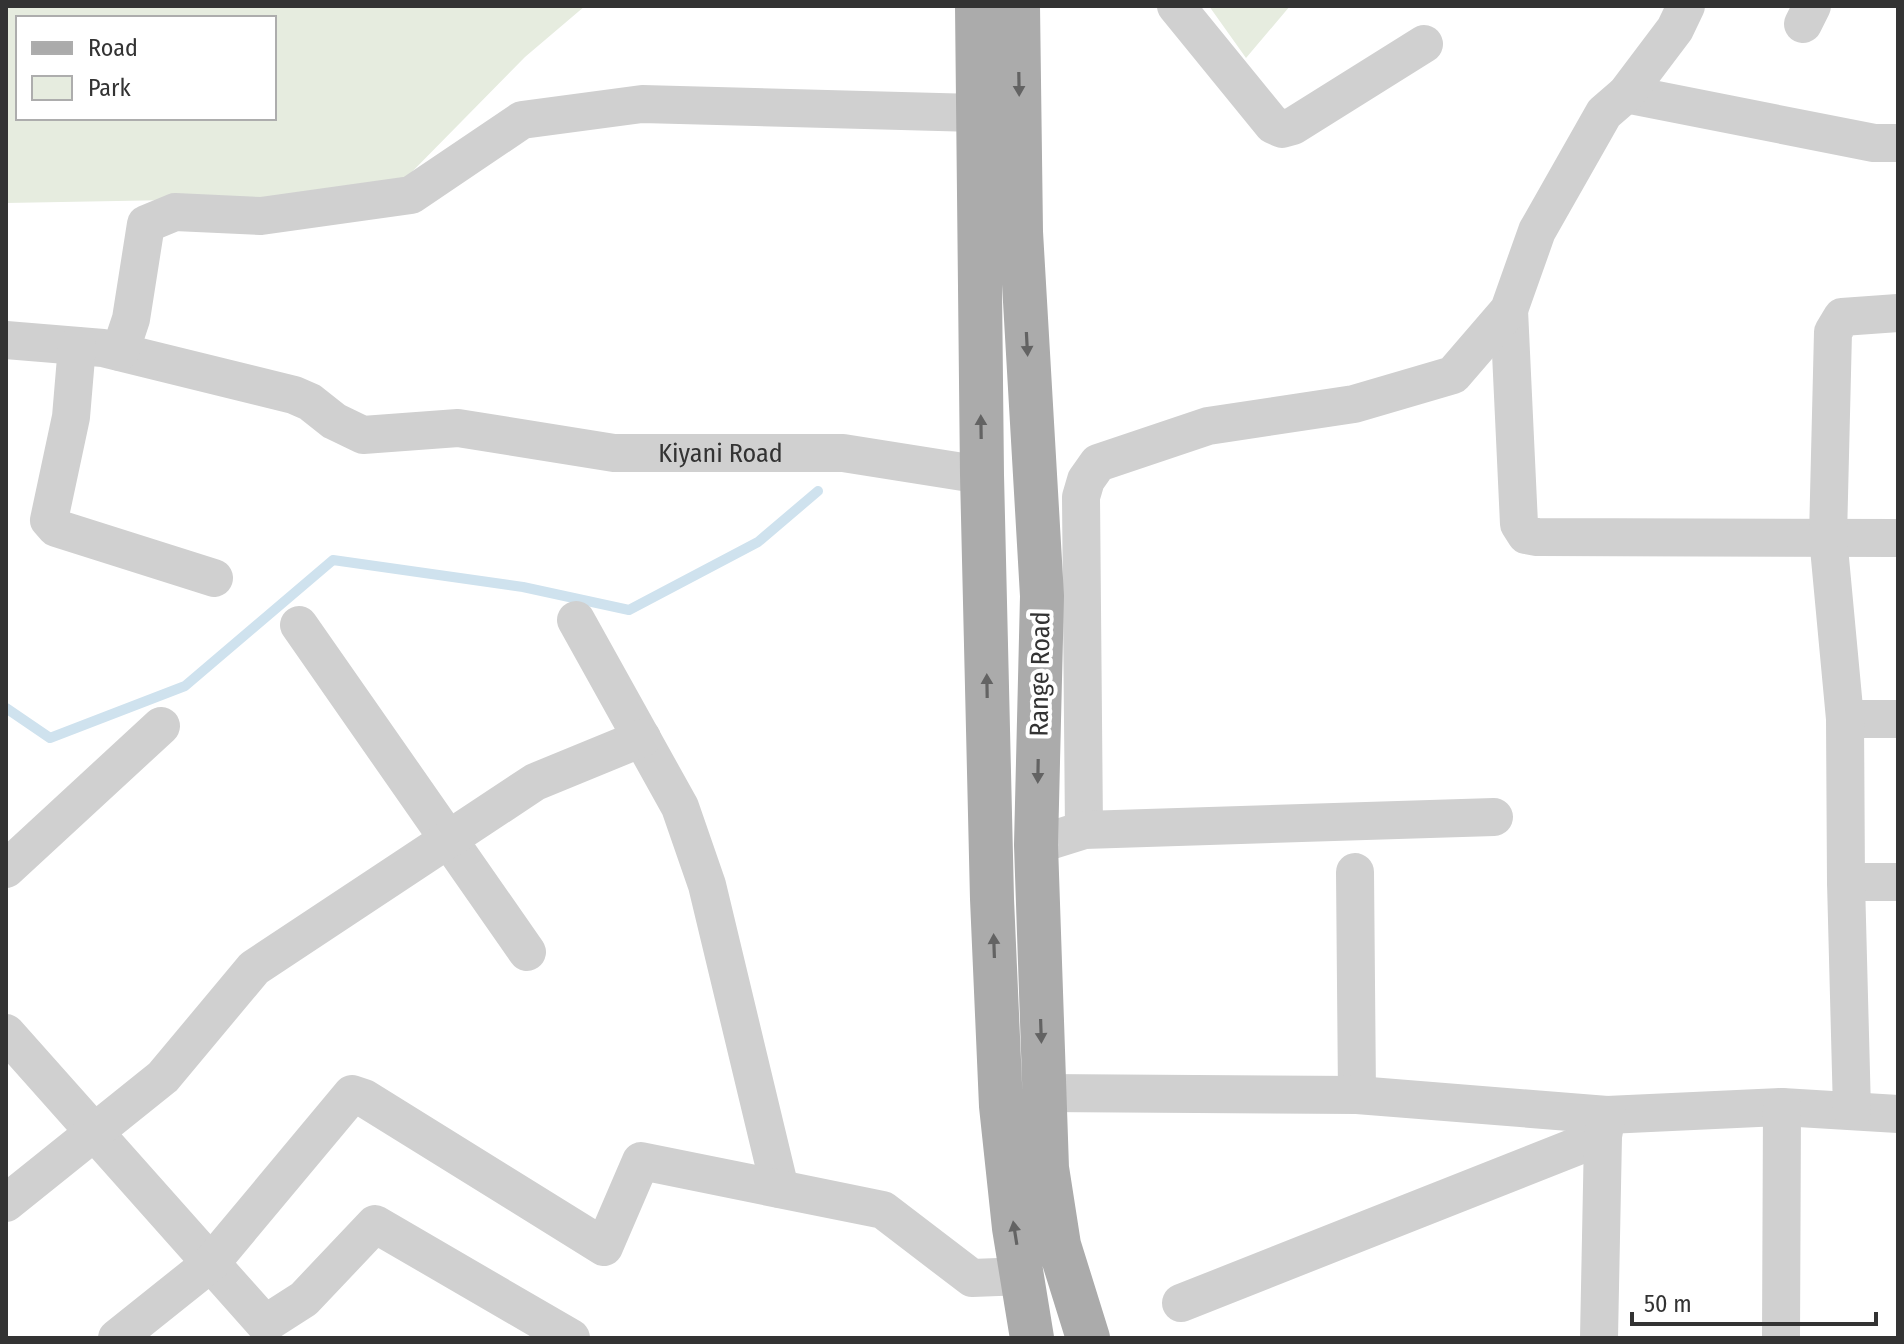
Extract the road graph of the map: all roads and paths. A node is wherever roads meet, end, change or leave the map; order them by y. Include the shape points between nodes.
1 (977, 6) edge
2 (1018, 6) edge
3 (1176, 6) edge
4 (1686, 6) edge
5 (1424, 44) dead end
6 (1626, 94) junction
7 (976, 113) junction
8 (1898, 143) edge
9 (1509, 310) junction
10 (1898, 313) edge
11 (6, 340) edge
12 (77, 346) junction
13 (120, 352) junction
14 (982, 475) junction
15 (1828, 537) junction
16 (1898, 538) edge
17 (214, 578) dead end
18 (576, 620) dead end
19 (299, 625) dead end
20 (1845, 719) junction
21 (1898, 719) edge
22 (161, 726) dead end
23 (642, 738) junction
24 (1494, 817) dead end
25 (1084, 830) junction
26 (447, 840) junction
27 (1036, 845) junction
28 (8, 863) edge
29 (1355, 872) dead end
30 (1846, 882) junction
31 (1898, 882) edge
32 (527, 952) dead end
33 (6, 1033) edge
34 (1043, 1093) junction
35 (1357, 1095) junction
36 (1782, 1107) junction
37 (1852, 1111) junction
38 (1898, 1114) edge
39 (1605, 1125) junction
40 (95, 1132) junction
41 (780, 1189) junction
42 (6, 1203) edge
43 (211, 1263) junction
44 (1022, 1276) junction
45 (1181, 1303) dead end
46 (117, 1338) edge
47 (571, 1338) edge
48 (1032, 1338) edge
49 (1088, 1338) edge
50 (1599, 1338) edge
51 (1781, 1338) edge

1 - 7 main road
2 -> 27 main road, Range Road via 1021,232 1042,596
3 - 5 street via 1273,125 1282,129
4 - 6 street
6 - 8 street via 1874,143
6 - 9 street via 1604,113 1537,231
7 - 13 street via 642,104 522,120 411,195 261,216 175,212 146,224 131,319
14 -> 7 main road
9 - 15 street via 1519,524 1526,535
9 - 25 street via 1453,375 1354,404 1208,426 1098,463 1081,497
10 - 15 street via 1842,317 1833,332
11 - 12 street, Kiyani Road
12 - 13 street, Kiyani Road
12 - 17 street via 71,417 49,520 56,528
13 - 14 street, Kiyani Road via 294,395 363,435 458,428 614,453 843,453
44 -> 14 main road via 1000,1090
15 - 16 street
15 - 20 street
18 - 23 street
19 - 26 street
20 - 21 street
20 - 30 street
22 - 28 street
23 - 26 street via 535,782
23 - 41 street via 680,807 707,885
24 - 25 street
25 - 27 street
26 - 32 street
26 - 40 street via 254,968 163,1077
27 -> 34 main road, Range Road
29 - 35 street
30 - 31 street
30 - 37 street
33 - 40 street
34 - 35 street
34 - 49 main road, Range Road via 1059,1245
35 - 39 street
36 - 37 street
36 - 39 street
36 - 51 street
37 - 38 street
39 - 45 street
39 - 50 street
40 - 42 street
40 - 43 street
41 - 43 street via 641,1161 604,1247 352,1094
41 - 44 street via 883,1210 972,1278
43 - 46 street
43 - 47 street via 265,1324 304,1299 375,1224
44 - 48 main road

